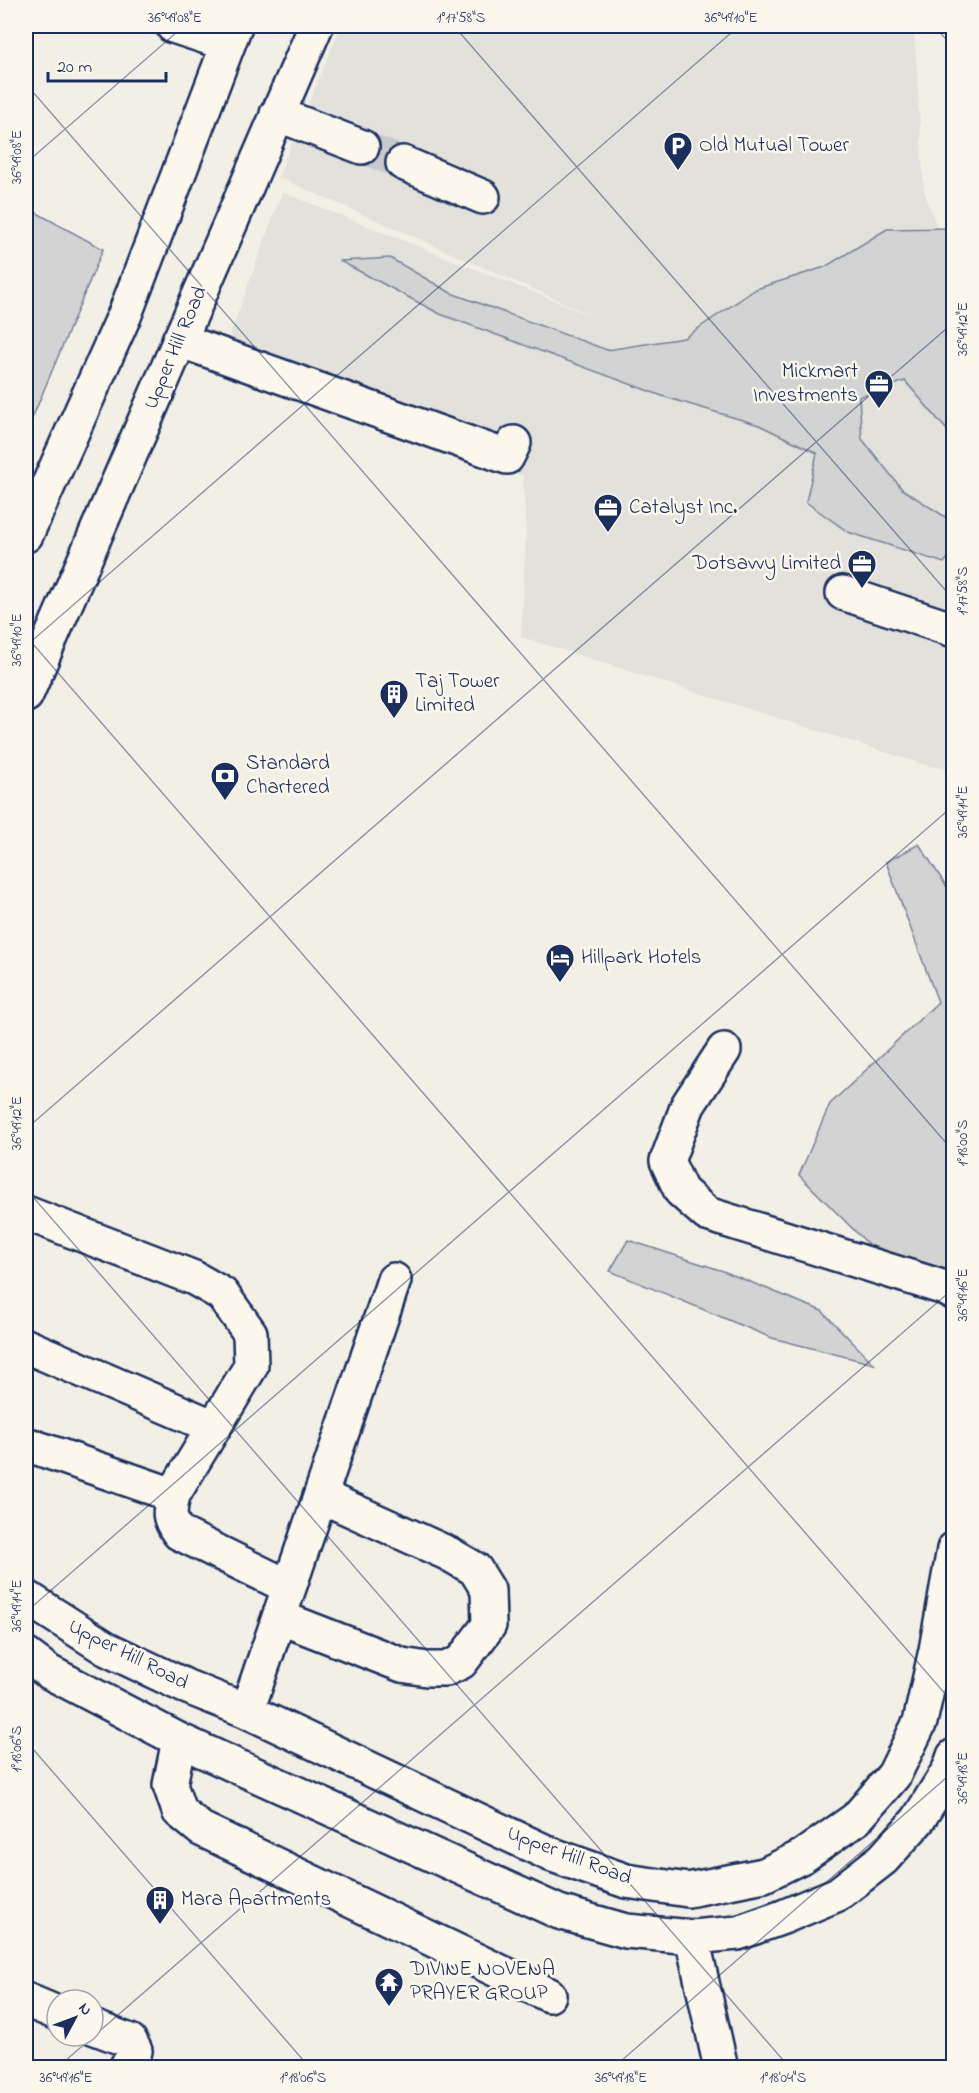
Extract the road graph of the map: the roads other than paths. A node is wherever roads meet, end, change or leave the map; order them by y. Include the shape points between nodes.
1 (173, 26) edge
2 (316, 26) edge
3 (232, 35) edge
4 (277, 114) junction
5 (362, 147) tunnel mouth
6 (403, 163) tunnel mouth
7 (483, 197) dead end
8 (179, 340) junction
9 (514, 443) dead end
10 (26, 535) edge
11 (843, 593) dead end
12 (954, 630) edge
13 (30, 683) edge
14 (724, 1050) dead end
15 (26, 1213) edge
16 (394, 1280) dead end
17 (954, 1293) edge
18 (26, 1346) edge
19 (214, 1427) junction
20 (26, 1444) edge
21 (173, 1495) junction
22 (321, 1496) junction
23 (954, 1549) edge
24 (26, 1597) edge
25 (284, 1602) junction
26 (26, 1655) edge
27 (247, 1711) junction
28 (179, 1740) junction
29 (954, 1756) edge
30 (692, 1937) junction
31 (549, 1995) dead end
32 (26, 2000) edge
33 (45, 2008) edge
34 (105, 2032) edge
35 (126, 2067) edge
36 (721, 2067) edge

1 - 3 street
2 - 4 street, Upper Hill Road
3 - 10 street via 125,314
4 - 5 street
4 - 8 street, Upper Hill Road
6 - 7 street
8 - 9 street via 507,457
8 - 13 street, Upper Hill Road
11 - 12 street
14 - 17 street via 688,1105 667,1161 681,1191 707,1214
15 - 19 street via 194,1278 222,1294 250,1333 251,1366
16 - 22 street
18 - 19 street
19 - 21 street
20 - 21 street
21 - 25 street via 171,1522 179,1533
22 - 25 street
22 - 25 street via 475,1569 488,1590 489,1625 461,1662 446,1669 427,1669 402,1665
23 - 27 street, Upper Hill Road via 921,1722 894,1775 856,1819 803,1856 754,1878 688,1890 626,1881 550,1854
24 - 27 street, Upper Hill Road via 107,1649
25 - 27 street
26 - 28 street via 49,1672
28 - 30 street via 559,1912 626,1930
28 - 31 street via 170,1785 179,1811 201,1828
29 - 30 street via 918,1820 883,1859 838,1894 738,1933
30 - 36 street
32 - 33 street
34 - 35 street via 134,2045

